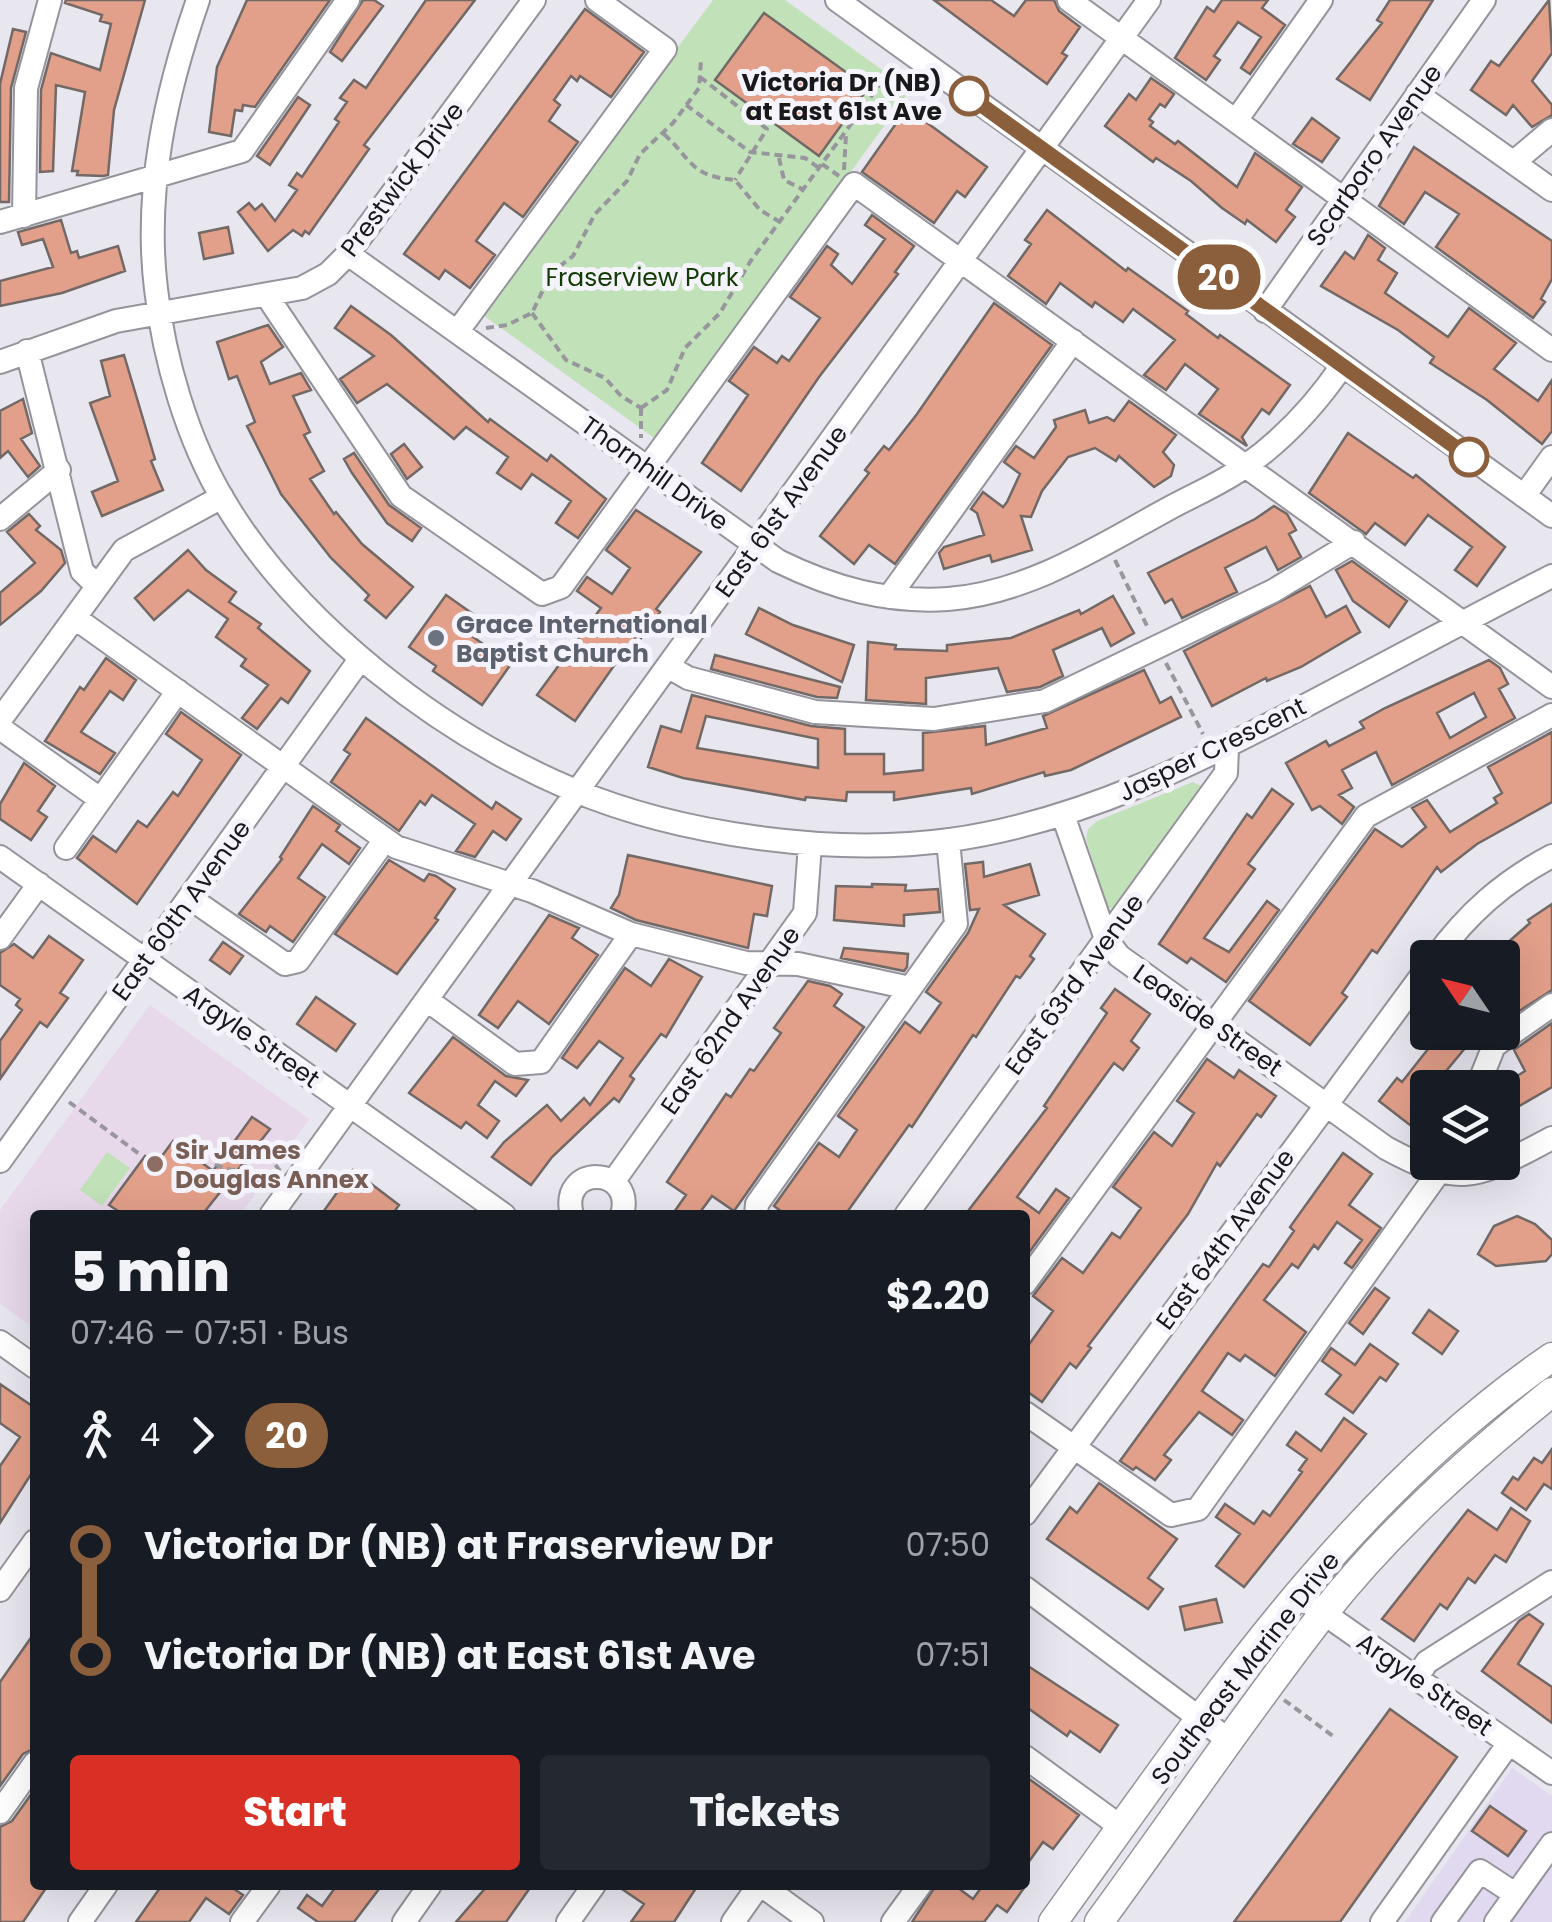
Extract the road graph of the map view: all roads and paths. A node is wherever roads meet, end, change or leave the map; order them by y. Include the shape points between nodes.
1 (50, 0) edge
2 (198, 0) edge
3 (348, 0) edge
4 (534, 0) edge
5 (597, 0) edge
6 (1069, 0) edge
7 (1149, 0) edge
8 (1320, 0) edge
9 (1484, 0) edge
10 (848, 3) edge
11 (1123, 37) junction
12 (700, 60) dead end
13 (889, 72) dead end
14 (700, 76) junction
15 (1417, 94) junction
16 (686, 106) junction
17 (1237, 119) junction
18 (846, 130) junction
19 (1552, 130) edge
20 (664, 134) junction
21 (1042, 150) junction
22 (750, 152) junction
23 (779, 157) junction
24 (1514, 162) junction
25 (821, 166) junction
26 (154, 178) junction
27 (735, 180) junction
28 (804, 190) junction
29 (1552, 190) edge
30 (1344, 198) junction
31 (24, 216) junction
32 (0, 222) edge
33 (780, 222) junction
34 (348, 254) junction
35 (963, 260) junction
36 (267, 296) junction
37 (1265, 310) junction
38 (160, 313) junction
39 (532, 313) junction
40 (486, 328) dead end
41 (457, 332) junction
42 (1073, 341) junction
43 (1552, 350) edge
44 (27, 351) junction
45 (0, 362) edge
46 (1342, 366) junction
47 (640, 408) junction
48 (641, 440) dead end
49 (1552, 457) edge
50 (1245, 467) junction
51 (648, 468) junction
52 (59, 470) junction
53 (1524, 496) junction
54 (222, 497) junction
55 (1552, 516) edge
56 (0, 519) edge
57 (1354, 542) junction
58 (756, 545) junction
59 (1552, 576) edge
60 (97, 586) junction
61 (889, 597) junction
62 (75, 618) junction
63 (1464, 622) junction
64 (361, 658) junction
65 (668, 667) junction
66 (1552, 686) edge
67 (178, 690) junction
68 (1552, 715) edge
69 (0, 720) edge
70 (0, 728) edge
71 (1227, 747) junction
72 (284, 768) junction
73 (577, 792) junction
74 (100, 799) junction
75 (1063, 815) junction
76 (948, 840) junction
77 (384, 841) junction
78 (810, 844) junction
79 (66, 848) dead end
80 (1552, 856) edge
81 (0, 857) edge
82 (39, 884) junction
83 (509, 886) junction
84 (190, 898) junction
85 (631, 934) junction
86 (0, 938) edge
87 (1106, 940) junction
88 (1448, 940) edge
89 (146, 960) junction
90 (771, 963) junction
91 (910, 988) junction
92 (1410, 991) edge
93 (427, 1000) junction
94 (1552, 1005) edge
95 (1212, 1023) junction
96 (1484, 1070) edge
97 (69, 1102) dead end
98 (1325, 1103) junction
99 (350, 1106) junction
100 (1552, 1138) edge
101 (260, 1144) dead end
102 (265, 1150) junction
103 (1520, 1154) edge
104 (142, 1156) dead end
105 (0, 1161) edge
106 (1410, 1161) edge
107 (215, 1164) dead end
108 (280, 1170) dead end
109 (1435, 1180) edge
110 (614, 1182) junction
111 (275, 1210) edge
112 (497, 1210) edge
113 (571, 1210) edge
114 (623, 1210) edge
115 (756, 1210) edge
116 (910, 1210) edge
117 (1030, 1276) edge
118 (4, 1355) edge
119 (1552, 1357) edge
120 (30, 1365) edge
121 (1552, 1392) edge
122 (1030, 1417) edge
123 (1073, 1447) junction
124 (1030, 1507) edge
125 (30, 1548) edge
126 (1552, 1582) edge
127 (0, 1590) edge
128 (1030, 1592) edge
129 (1298, 1594) junction
130 (1324, 1613) junction
131 (1416, 1678) junction
132 (1284, 1700) dead end
133 (1200, 1718) junction
134 (1333, 1736) dead end
135 (1230, 1741) junction
136 (1509, 1743) junction
137 (1030, 1761) edge
138 (30, 1770) edge
139 (1552, 1773) edge
140 (0, 1812) edge
141 (1121, 1827) junction
142 (1552, 1844) edge
143 (102, 1890) edge
144 (265, 1890) edge
145 (426, 1890) edge
146 (590, 1890) edge
147 (756, 1890) edge
148 (767, 1890) edge
149 (916, 1890) edge
150 (1516, 1894) junction
151 (80, 1922) edge
152 (242, 1922) edge
153 (404, 1922) edge
154 (568, 1922) edge
155 (732, 1922) edge
156 (812, 1922) edge
157 (893, 1922) edge
158 (1053, 1922) edge
159 (1099, 1922) edge
160 (1382, 1922) edge
161 (1444, 1922) edge
162 (1496, 1922) edge

1 - 31 street via 26,88
2 - 26 street, Jasper Crescent via 174,70
3 - 26 street via 242,151
4 - 34 street, Prestwick Drive
5 - 41 street via 665,49
6 - 11 street
7 - 11 street, East 61st Avenue
8 - 17 street
9 - 15 street, Scarboro Avenue
10 - 21 street
11 - 17 street
11 - 21 street, East 61st Avenue
12 - 14 path
13 - 18 path
14 - 16 path
14 - 22 path via 767,129
15 - 24 street
15 - 30 street, Scarboro Avenue
16 - 20 path
16 - 22 path
17 - 30 street
18 - 25 path
18 - 25 path via 844,179
19 - 24 street
20 - 27 path via 701,174
20 - 39 path via 640,154 627,181 595,214 573,256 550,273
21 - 35 street, East 61st Avenue
21 - 37 street
22 - 23 path
22 - 27 path
23 - 25 path
23 - 28 path via 784,180
24 - 29 street
25 - 28 path
26 - 31 street
26 - 38 street, Jasper Crescent
27 - 33 path
28 - 33 path
30 - 37 street, Scarboro Avenue
30 - 43 street
31 - 32 street
33 - 47 path via 720,313 684,348 666,390
34 - 36 street, Prestwick Drive via 302,288
34 - 41 street, Thornhill Drive
35 - 42 street
35 - 51 street via 854,184
35 - 58 street, East 61st Avenue
36 - 38 street, Prestwick Drive
36 - 51 street via 401,496 542,594 561,587
37 - 46 street
38 - 44 street, Prestwick Drive
38 - 54 street, Jasper Crescent via 192,433
39 - 40 path
39 - 47 path via 566,360 605,378
41 - 51 street, Thornhill Drive
42 - 50 street
42 - 61 street
44 - 45 street, Prestwick Drive
44 - 52 street
46 - 50 street, Thornhill Drive via 1292,428
46 - 53 street
47 - 48 path
49 - 53 street
50 - 57 street
50 - 61 street, Thornhill Drive via 1025,583 950,599
51 - 58 street, Thornhill Drive
52 - 56 street
52 - 60 street via 82,571
53 - 55 street
54 - 60 street via 124,550
54 - 64 street, Jasper Crescent via 282,579
57 - 63 street
57 - 65 street via 1273,591 1045,700 934,719 815,712
58 - 61 street, Thornhill Drive via 818,580
58 - 65 street, East 61st Avenue
59 - 63 street, Jasper Crescent
60 - 62 street
62 - 67 street
62 - 69 street
63 - 66 street
63 - 71 street, Jasper Crescent
64 - 72 street, East 60th Avenue
64 - 73 street, Jasper Crescent via 441,716
65 - 73 street, East 61st Avenue
67 - 72 street
67 - 74 street
68 - 95 street via 1366,816
70 - 74 street
71 - 75 street, Jasper Crescent via 1142,788
71 - 87 street, East 63rd Avenue via 1226,773
72 - 77 street
72 - 84 street, East 60th Avenue
73 - 78 street, Jasper Crescent via 693,826
73 - 83 street, East 61st Avenue
74 - 79 street
75 - 76 street, Jasper Crescent
75 - 87 street, Leaside Street
76 - 78 street, Jasper Crescent
76 - 91 street via 956,924
77 - 83 street
77 - 84 street via 298,961 285,964
78 - 90 street, East 62nd Avenue via 805,913
80 - 88 street via 1495,890
81 - 82 street, Argyle Street
82 - 86 street
82 - 89 street, Argyle Street
83 - 85 street
83 - 93 street, East 61st Avenue
84 - 89 street, East 60th Avenue
85 - 90 street
85 - 93 street via 540,1062 515,1064
87 - 95 street, Leaside Street
87 - 116 street, East 63rd Avenue
89 - 99 street, Argyle Street
89 - 105 street, East 60th Avenue
90 - 91 street
90 - 110 street, East 62nd Avenue
91 - 115 street
92 - 98 street, East 64th Avenue
93 - 99 street, East 61st Avenue
94 - 96 street via 1494,1046
95 - 98 street, Leaside Street
95 - 117 street
97 - 104 path
98 - 106 street, Leaside Street
98 - 123 street, East 64th Avenue
99 - 111 street, East 61st Avenue
99 - 112 street, Argyle Street
100 - 103 street
101 - 102 path
102 - 107 path via 241,1171
102 - 108 path
109 - 123 street via 1198,1509 1171,1515
110 - 113 street via 596,1176 578,1184
110 - 114 street
118 - 120 street
119 - 129 main road, Southeast Marine Drive via 1447,1440
121 - 130 main road, Southeast Marine Drive via 1472,1456
122 - 123 street
123 - 124 street, East 64th Avenue
125 - 127 street
126 - 131 street via 1427,1662
128 - 133 street
129 - 130 street, Argyle Street
129 - 133 main road, Southeast Marine Drive
130 - 131 street, Argyle Street
130 - 135 main road, Southeast Marine Drive
131 - 136 street, Argyle Street
132 - 134 path
133 - 135 street
133 - 141 main road, Southeast Marine Drive
135 - 159 main road, Southeast Marine Drive
136 - 139 street, Argyle Street
136 - 160 street
137 - 141 street
138 - 140 street
141 - 158 main road, Southeast Marine Drive
142 - 150 street
143 - 151 street
144 - 152 street
145 - 153 street
146 - 154 street
147 - 155 street
148 - 156 street
149 - 157 street
150 - 161 street via 1480,1871
150 - 162 street

